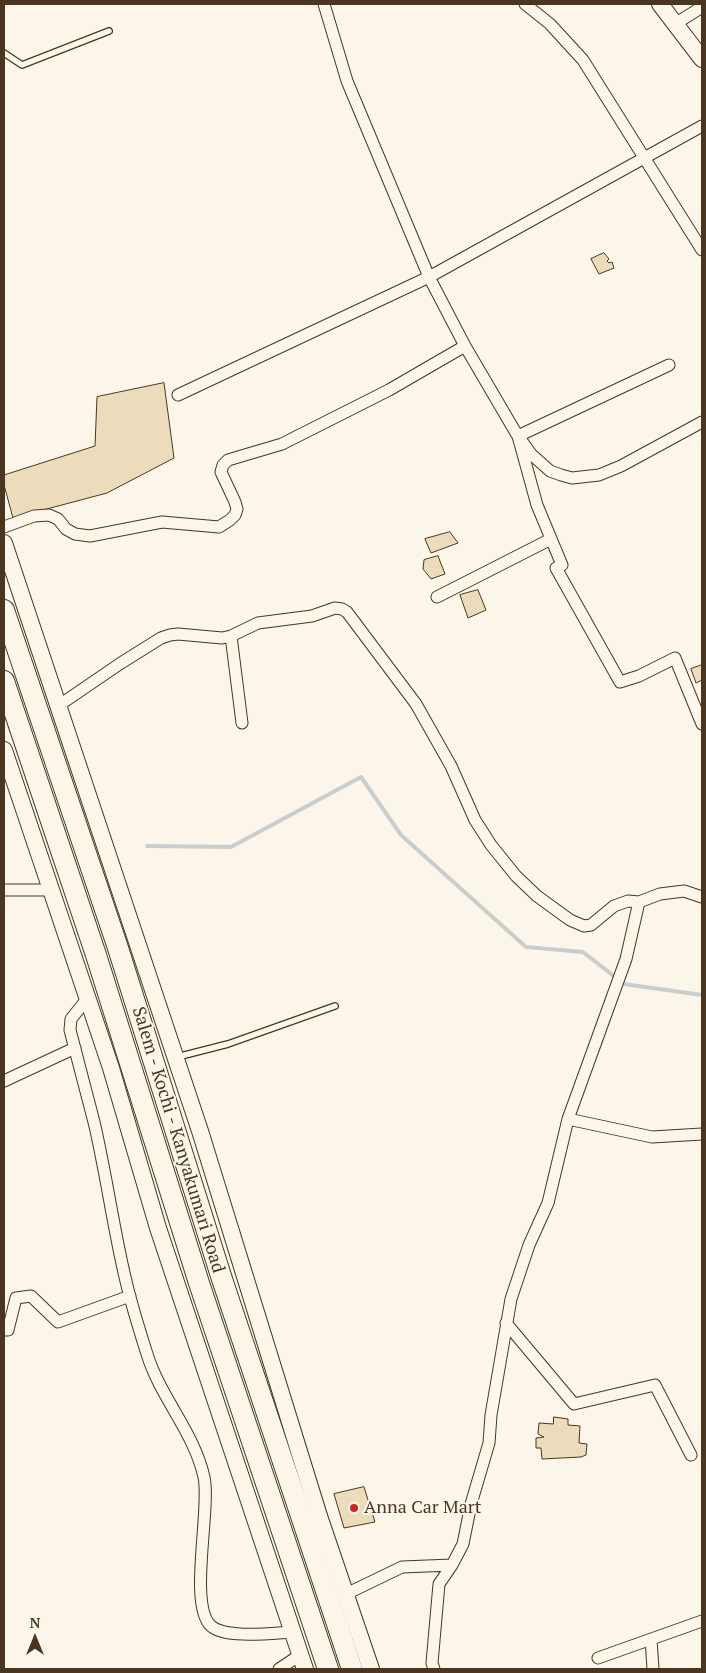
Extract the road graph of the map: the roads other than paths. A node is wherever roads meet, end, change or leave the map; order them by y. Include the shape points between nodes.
1 (324, 4) edge
2 (524, 4) edge
3 (660, 4) edge
4 (702, 7) edge
5 (675, 24) junction
6 (109, 31) dead end
7 (4, 53) edge
8 (702, 59) edge
9 (702, 126) edge
10 (644, 157) junction
11 (702, 250) edge
12 (429, 277) junction
13 (466, 346) junction
14 (669, 365) dead end
15 (178, 395) dead end
16 (702, 422) edge
17 (518, 436) junction
18 (4, 527) edge
19 (551, 539) junction
20 (4, 543) edge
21 (436, 597) dead end
22 (4, 610) edge
23 (232, 636) junction
24 (4, 681) edge
25 (58, 706) junction
26 (242, 723) dead end
27 (702, 724) edge
28 (4, 750) edge
29 (4, 890) edge
30 (51, 890) junction
31 (702, 897) edge
32 (639, 902) junction
33 (87, 999) junction
34 (335, 1006) dead end
35 (75, 1048) junction
36 (175, 1057) junction
37 (4, 1081) edge
38 (568, 1119) junction
39 (702, 1134) edge
40 (130, 1296) junction
41 (506, 1323) junction
42 (4, 1330) edge
43 (691, 1455) dead end
44 (452, 1565) junction
45 (346, 1594) junction
46 (702, 1621) edge
47 (292, 1632) junction
48 (651, 1639) junction
49 (598, 1658) dead end
50 (302, 1662) edge
51 (279, 1669) edge
52 (328, 1669) edge
53 (352, 1669) edge
54 (371, 1669) edge
55 (434, 1669) edge
56 (653, 1669) edge

1 - 12 street via 347,80
2 - 10 street via 550,24 583,60
3 - 5 street
4 - 5 street
5 - 8 street
6 - 7 lane via 22,65
9 - 10 street
10 - 11 street
10 - 12 street
12 - 13 street
12 - 15 street
13 - 17 street
13 - 18 street via 389,390 282,444 228,460 221,472 237,509 230,520 219,527 162,522 90,536 75,534 66,529 58,518 49,515 34,516
14 - 17 street
16 - 17 street via 621,466 584,478 572,478 550,470 531,454
17 - 19 street via 537,504
19 - 21 street
19 - 27 street via 562,565 556,568 620,682 675,658
20 - 25 street
22 - 53 highway, Salem - Kochi - Kanyakumari Road via 118,948 221,1276
23 - 25 street via 211,638 178,634 161,638
23 - 26 street
23 - 32 street via 258,623 312,616 336,608 347,612 416,704 451,766 476,820 516,876 537,896 584,926 591,925 620,903
24 - 52 highway, Salem - Kochi - Kanyakumari Road
25 - 36 street
28 - 30 street
29 - 30 street
30 - 33 street
31 - 32 street via 684,891 660,894
32 - 38 street via 626,959
33 - 35 street via 71,1019
33 - 47 street via 158,1228
34 - 36 lane via 228,1044
35 - 37 street
35 - 40 street via 94,1122
36 - 45 street
38 - 39 street via 652,1137
38 - 41 street via 548,1203 529,1245
40 - 42 street via 58,1322 31,1296 16,1298 8,1330
40 - 47 street via 156,1380 200,1461 205,1500 200,1586 205,1618 222,1632
41 - 43 street via 574,1404 655,1385
41 - 44 street via 487,1455 471,1504 463,1544
44 - 45 street via 402,1567
44 - 55 street via 439,1584
45 - 54 street
46 - 48 street
47 - 50 street
48 - 49 street
48 - 56 street
50 - 51 street

